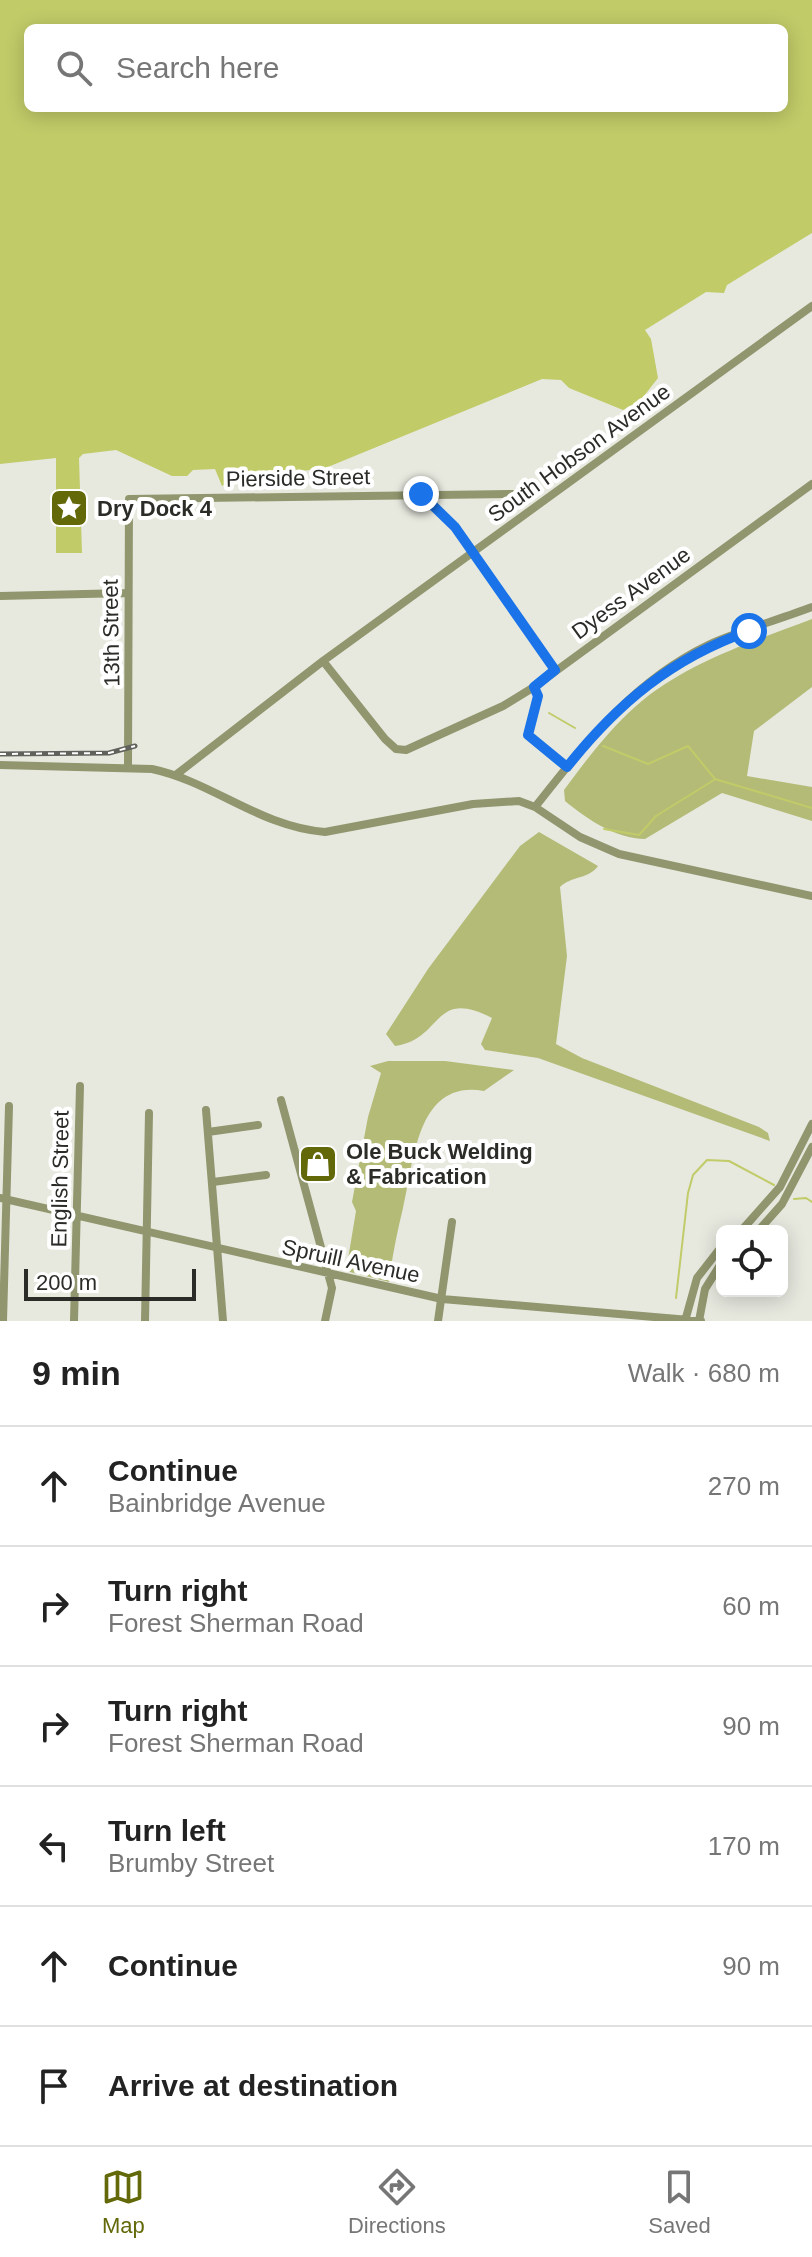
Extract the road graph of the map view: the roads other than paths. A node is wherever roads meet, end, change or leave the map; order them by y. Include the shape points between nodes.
1 (812, 306) edge
2 (812, 484) edge
3 (421, 494) junction
4 (514, 494) dead end
5 (129, 499) joint
6 (473, 553) junction
7 (127, 593) junction
8 (0, 596) edge
9 (812, 607) edge
10 (323, 661) junction
11 (555, 670) junction
12 (534, 687) junction
13 (0, 765) edge
14 (128, 766) junction
15 (567, 767) junction
16 (177, 774) junction
17 (535, 807) junction
18 (812, 896) edge
19 (80, 1086) dead end
20 (281, 1100) dead end
21 (9, 1106) dead end
22 (206, 1110) dead end
23 (149, 1113) dead end
24 (812, 1124) edge
25 (258, 1125) dead end
26 (208, 1132) junction
27 (812, 1147) edge
28 (266, 1175) dead end
29 (213, 1182) junction
30 (3, 1199) edge
31 (77, 1217) junction
32 (452, 1222) dead end
33 (746, 1225) edge
34 (763, 1225) edge
35 (147, 1232) junction
36 (217, 1250) junction
37 (716, 1254) edge
38 (716, 1272) edge
39 (329, 1275) junction
40 (442, 1299) junction
41 (686, 1320) edge
42 (3, 1321) edge
43 (74, 1321) edge
44 (145, 1321) edge
45 (223, 1321) edge
46 (325, 1321) edge
47 (438, 1321) edge
48 (699, 1321) edge

1 - 6 street, South Hobson Avenue
2 - 11 street, Dyess Avenue
3 - 4 street, Pierside Street
3 - 5 street, Pierside Street
3 - 6 street
5 - 7 street, 13th Street
6 - 10 street, South Hobson Avenue
6 - 11 street
7 - 8 street
7 - 14 street, 13th Street
9 - 15 street via 709,645 661,672 610,715
10 - 12 street, Dyess Avenue via 396,749 406,750
10 - 16 street, South Hobson Avenue
11 - 12 street, Dyess Avenue
12 - 15 street via 538,696 528,735
13 - 14 street
14 - 16 street
15 - 17 street
16 - 17 street via 218,797 302,830 366,827 473,804 519,801
17 - 18 street via 580,837 619,854
19 - 31 street, English Street
20 - 39 street
21 - 30 street
22 - 26 street
23 - 35 street
24 - 33 street via 780,1187
25 - 26 street
26 - 29 street
27 - 34 street via 791,1189
28 - 29 street
29 - 36 street
30 - 31 street, Spruill Avenue
30 - 42 street
31 - 35 street, Spruill Avenue
31 - 43 street, English Street
32 - 40 street
35 - 36 street, Spruill Avenue
35 - 44 street
36 - 39 street, Spruill Avenue
36 - 45 street
37 - 41 street via 697,1278
38 - 48 street via 705,1289
39 - 40 street, Spruill Avenue
39 - 46 street via 332,1288
40 - 41 street, Spruill Avenue
40 - 47 street
41 - 48 street, Spruill Avenue

